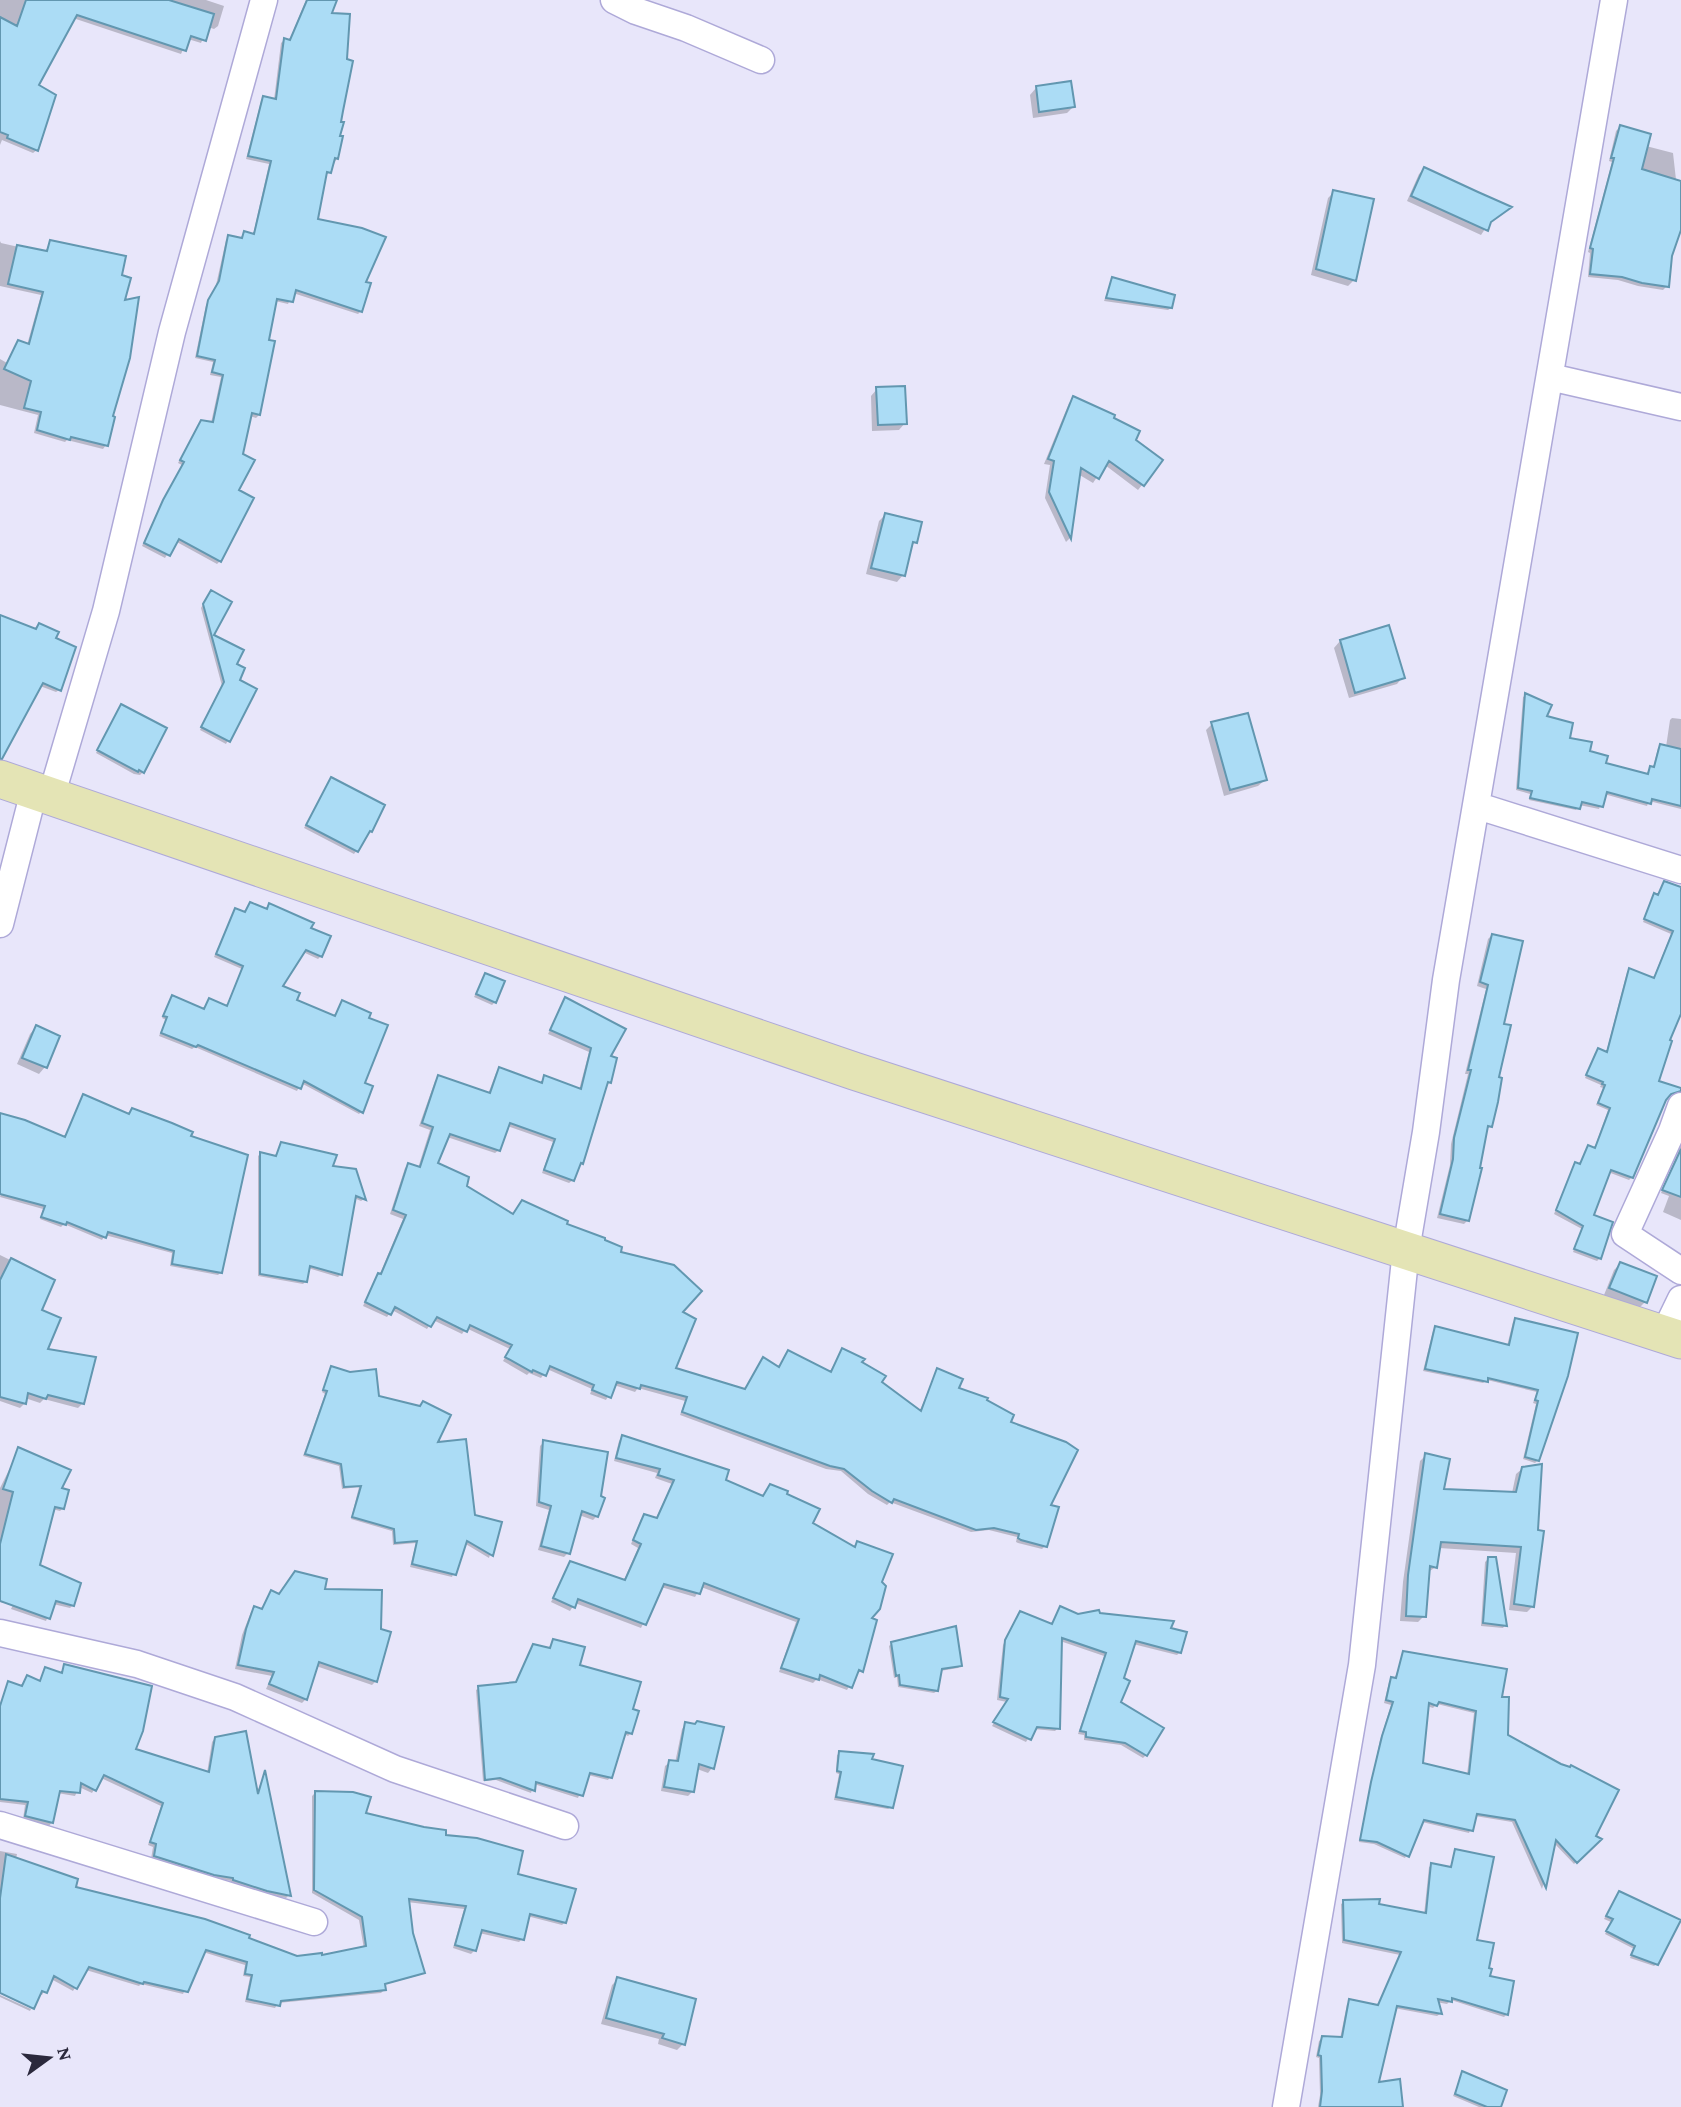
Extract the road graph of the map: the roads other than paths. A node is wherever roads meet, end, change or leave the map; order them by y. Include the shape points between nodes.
1 (264, 0) edge
2 (614, 0) edge
3 (1614, 0) edge
4 (761, 60) dead end
5 (1550, 377) junction
6 (1681, 407) edge
7 (28, 789) edge
8 (1478, 806) junction
9 (1681, 870) edge
10 (0, 924) edge
11 (1681, 1106) edge
12 (1406, 1250) junction
13 (1681, 1271) edge
14 (1681, 1299) edge
15 (1672, 1337) edge
16 (0, 1633) edge
17 (0, 1825) edge
18 (565, 1826) dead end
19 (314, 1922) dead end
20 (1286, 2107) edge

1 - 7 street via 172,332 107,611
2 - 4 street
3 - 5 street
5 - 6 street
5 - 8 street
7 - 10 street
7 - 12 street via 853,1071
8 - 9 street
8 - 12 street via 1446,980
11 - 13 street via 1625,1234
12 - 15 street
12 - 20 street via 1362,1665
14 - 15 street
16 - 18 street via 137,1664 235,1697 395,1769
17 - 19 street

